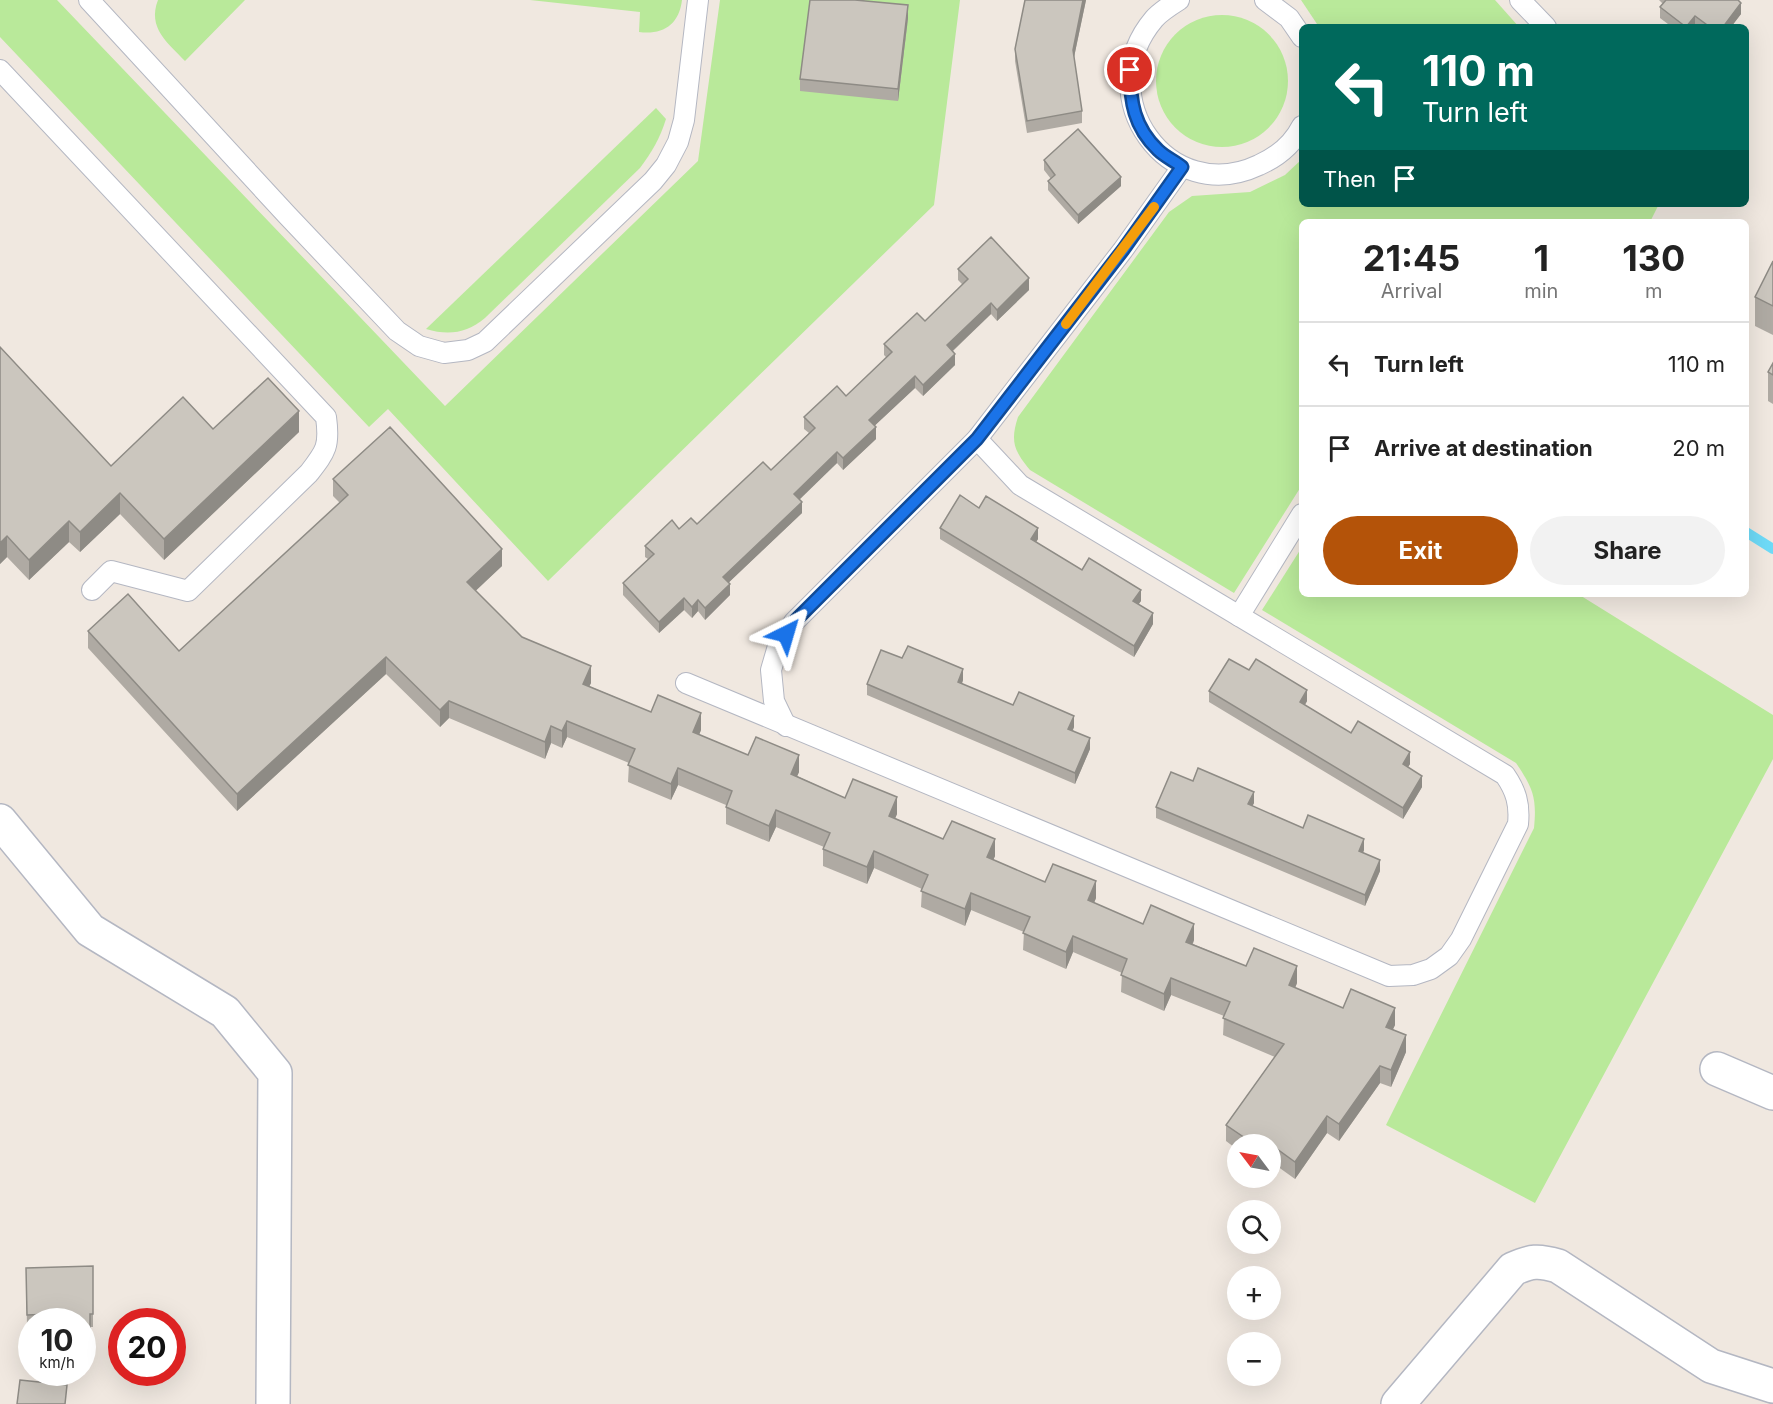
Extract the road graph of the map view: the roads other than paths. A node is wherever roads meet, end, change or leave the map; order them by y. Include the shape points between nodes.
1 (698, 0) edge
2 (1179, 0) edge
3 (1265, 0) edge
4 (1520, 0) edge
5 (101, 4) edge
6 (1542, 24) edge
7 (1299, 33) edge
8 (0, 70) edge
9 (1299, 132) edge
10 (1182, 167) junction
11 (977, 439) junction
12 (1299, 519) edge
13 (92, 590) dead end
14 (1239, 616) junction
15 (686, 683) dead end
16 (786, 726) junction
17 (0, 821) edge
18 (1716, 1069) dead end
19 (1773, 1093) edge
20 (1773, 1386) edge
21 (273, 1404) edge
22 (1398, 1404) edge

1 - 5 lane via 684,120 666,165 486,342 468,350 444,352 419,346 397,331
2 - 10 lane via 1155,18 1138,42 1130,70 1131,100 1141,127 1158,150
3 - 7 lane via 1289,18
4 - 6 lane
8 - 13 lane via 326,417 329,438 309,473 188,591 111,571
9 - 10 lane via 1274,158 1245,172 1214,175
10 - 11 lane
11 - 14 lane via 1020,485
11 - 16 lane via 794,622 778,646 771,670 774,701
12 - 14 lane
14 - 16 lane via 1505,775 1515,791 1520,809 1518,824 1461,939 1449,956 1431,969 1389,976 1365,967
15 - 16 lane
17 - 21 street via 90,930 225,1012 275,1073
18 - 19 street
20 - 22 street via 1711,1366 1558,1266 1541,1261 1513,1269

